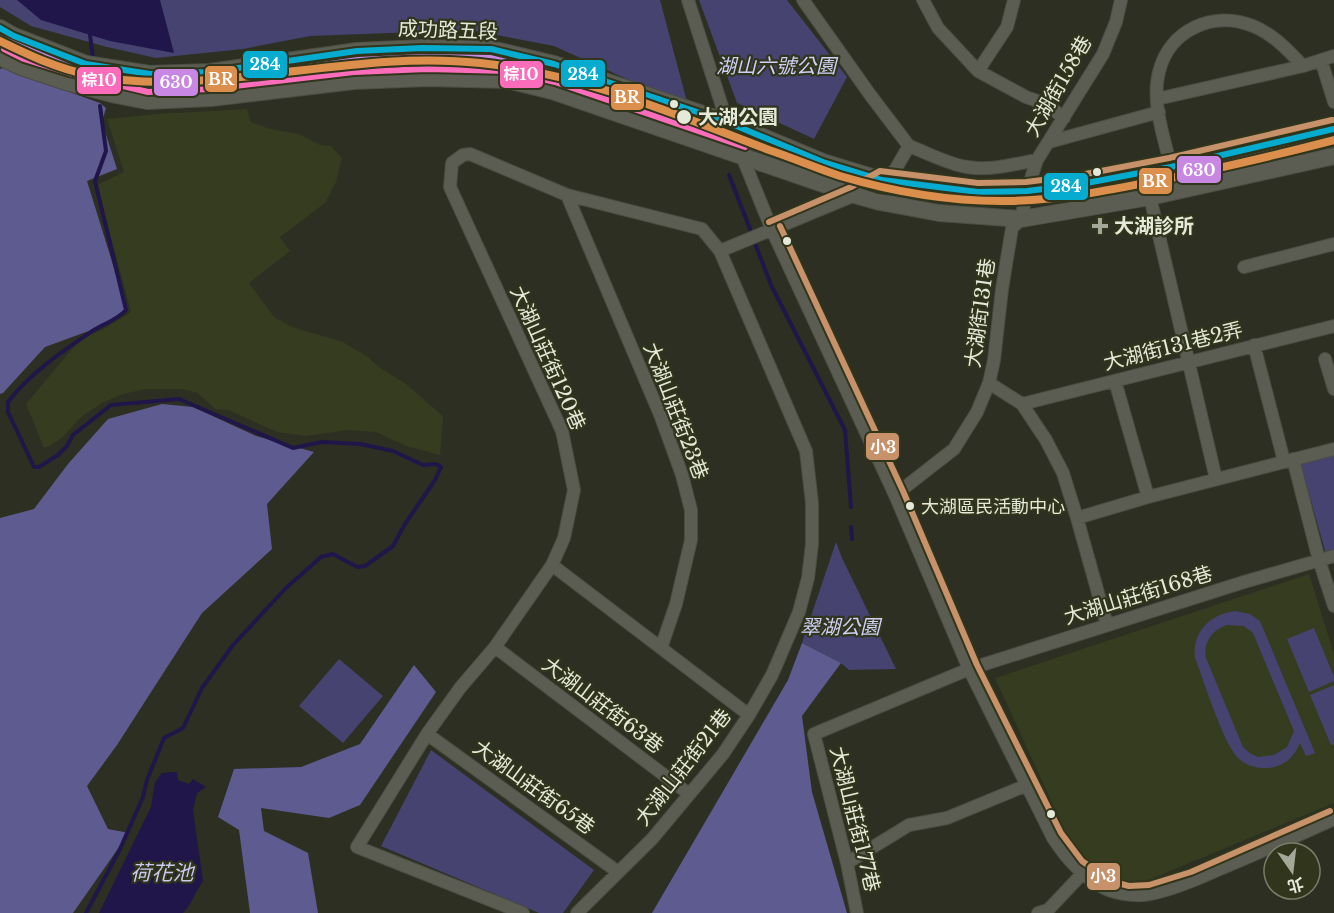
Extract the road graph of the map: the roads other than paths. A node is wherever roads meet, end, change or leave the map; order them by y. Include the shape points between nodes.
1 (688, 0) edge
2 (803, 0) edge
3 (923, 0) edge
4 (1014, 0) edge
5 (1121, 0) edge
6 (0, 28) edge
7 (1334, 56) edge
8 (0, 57) edge
9 (1321, 60) junction
10 (1303, 66) junction
11 (978, 71) junction
12 (1157, 99) junction
13 (1334, 102) edge
14 (1159, 112) junction
15 (1064, 118) junction
16 (727, 122) junction
17 (1334, 129) edge
18 (1049, 142) junction
19 (909, 146) junction
20 (742, 156) junction
21 (1334, 156) edge
22 (1037, 159) junction
23 (1171, 167) junction
24 (882, 180) junction
25 (1027, 191) junction
26 (567, 195) junction
27 (855, 195) junction
28 (1150, 197) junction
29 (1021, 219) junction
30 (772, 230) junction
31 (1334, 244) edge
32 (720, 251) junction
33 (1244, 267) dead end
34 (1334, 326) edge
35 (1254, 345) junction
36 (1325, 359) dead end
37 (1187, 362) junction
38 (1115, 381) junction
39 (989, 383) junction
40 (1334, 389) edge
41 (1022, 404) junction
42 (1334, 449) edge
43 (1289, 460) junction
44 (1216, 479) junction
45 (895, 495) junction
46 (1148, 497) junction
47 (1077, 518) junction
48 (1334, 556) edge
49 (1319, 560) junction
50 (552, 565) junction
51 (1334, 606) edge
52 (1107, 625) junction
53 (495, 647) junction
54 (661, 648) junction
55 (969, 669) junction
56 (749, 715) junction
57 (427, 734) junction
58 (814, 734) joint
59 (1027, 785) junction
60 (689, 794) junction
61 (1334, 819) edge
62 (847, 862) junction
63 (618, 872) junction
64 (1083, 873) junction
65 (1045, 912) edge
66 (524, 913) edge
67 (577, 913) edge
68 (857, 913) edge

1 - 16 street
2 - 19 street
3 - 11 street via 938,28
4 - 11 street via 1007,27
5 - 15 street, 大湖街158巷 via 1103,54
6 - 16 main road, 成功路五段 via 86,64 150,74 210,72 357,51 491,49 554,64
7 - 9 street
8 - 20 main road via 66,82 147,101 211,98 354,81 507,80 552,91
9 - 10 street
9 - 13 street
10 - 12 street
10 - 12 street via 1285,46 1252,26 1225,20 1198,25 1174,41 1165,53 1158,73
11 - 15 street via 1046,104
12 - 14 street
14 - 18 street
14 - 23 street
15 - 18 street, 大湖街158巷
16 - 24 main road, 成功路五段 via 823,162
17 - 23 main road, 成功路五段
18 - 22 street, 大湖街158巷
19 - 22 street via 968,167 992,168
19 - 24 street via 895,170
20 - 27 main road
20 - 30 street
21 - 28 main road
22 - 25 street, 大湖街158巷
23 - 25 main road, 成功路五段
24 - 25 main road, 成功路五段 via 978,192
24 - 27 street
25 - 29 street, 大湖街131巷
26 - 32 street, 大湖山莊街120巷 via 702,229
26 - 50 street, 大湖山莊街120巷 via 470,154 452,163 450,187 562,431 574,490 564,538
26 - 54 street, 大湖山莊街23巷 via 661,417 691,510 691,540
27 - 29 main road via 939,213
27 - 30 street
28 - 29 main road
28 - 37 street
29 - 39 street, 大湖街131巷 via 1012,228
30 - 32 street
30 - 45 street
31 - 33 street
32 - 56 street, 大湖山莊街21巷 via 806,451 812,503 808,578 799,612 772,675
34 - 35 street, 大湖街131巷2弄
35 - 37 street, 大湖街131巷2弄
35 - 43 street
36 - 40 street
37 - 38 street, 大湖街131巷2弄
37 - 44 street
38 - 41 street, 大湖街131巷2弄
38 - 46 street
39 - 41 street, 大湖街131巷
39 - 45 street via 954,449
41 - 47 street, 大湖街131巷 via 1063,473
42 - 43 street
43 - 44 street
43 - 49 street
44 - 46 street
45 - 55 street
46 - 47 street
47 - 52 street, 大湖街131巷
48 - 49 street, 大湖山莊街168巷
49 - 51 street
49 - 52 street, 大湖山莊街168巷
50 - 53 street, 大湖山莊街120巷
50 - 54 street
52 - 55 street, 大湖山莊街168巷
53 - 57 street, 大湖山莊街120巷
53 - 60 street, 大湖山莊街63巷
54 - 56 street
55 - 58 street, 大湖山莊街168巷
55 - 59 street
56 - 60 street, 大湖山莊街21巷
57 - 63 street, 大湖山莊街65巷
57 - 66 street, 大湖山莊街120巷 via 357,847
58 - 62 street, 大湖山莊街177巷
59 - 62 street via 947,818 909,825
59 - 64 street via 1055,840
60 - 63 street, 大湖山莊街21巷
61 - 64 street via 1207,875 1148,895 1106,889
62 - 68 street, 大湖山莊街177巷
63 - 67 street, 大湖山莊街21巷
64 - 65 street

